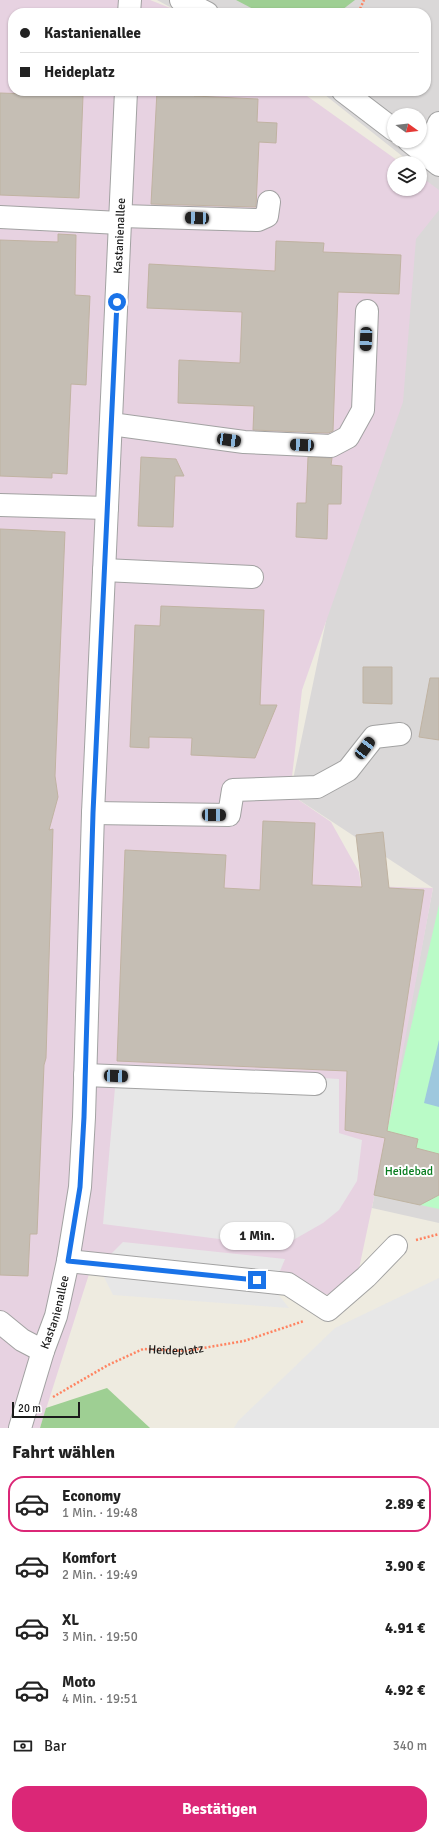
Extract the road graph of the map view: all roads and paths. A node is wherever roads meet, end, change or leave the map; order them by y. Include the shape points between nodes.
1 (181, 0) edge
2 (197, 8) edge
3 (126, 96) edge
4 (350, 96) edge
5 (439, 123) edge
6 (387, 125) edge
7 (418, 148) edge
8 (433, 160) edge
9 (269, 202) dead end
10 (0, 217) edge
11 (121, 220) junction
12 (367, 311) dead end
13 (111, 424) junction
14 (0, 505) edge
15 (107, 508) junction
16 (104, 570) junction
17 (252, 576) dead end
18 (400, 734) dead end
19 (93, 813) junction
20 (85, 1075) junction
21 (315, 1084) dead end
22 (396, 1246) dead end
23 (68, 1261) junction
24 (328, 1310) junction
25 (0, 1322) edge
26 (43, 1351) junction
27 (29, 1396) junction
28 (20, 1428) edge

1 - 2 street
3 - 11 street, Kastanienallee
4 - 6 street
5 - 8 street
7 - 8 street
9 - 11 street via 267,216 258,220
10 - 11 street
11 - 13 street, Kastanienallee
12 - 13 street via 363,410 348,437 331,446 244,442
13 - 15 street, Kastanienallee
14 - 15 street
15 - 16 street, Kastanienallee
16 - 17 street
16 - 19 street, Kastanienallee
18 - 19 street via 374,737 348,770 317,787 233,790 230,815
19 - 20 street, Kastanienallee
20 - 21 street
20 - 23 street, Kastanienallee via 80,1187
22 - 24 street via 366,1277
23 - 24 street via 288,1284
23 - 26 street, Kastanienallee via 56,1316
24 - 27 path, Heideplatz via 298,1324 244,1341 186,1352 143,1349 108,1365 51,1398
25 - 26 street via 22,1340
26 - 27 street, Kastanienallee
27 - 28 street, Kastanienallee

